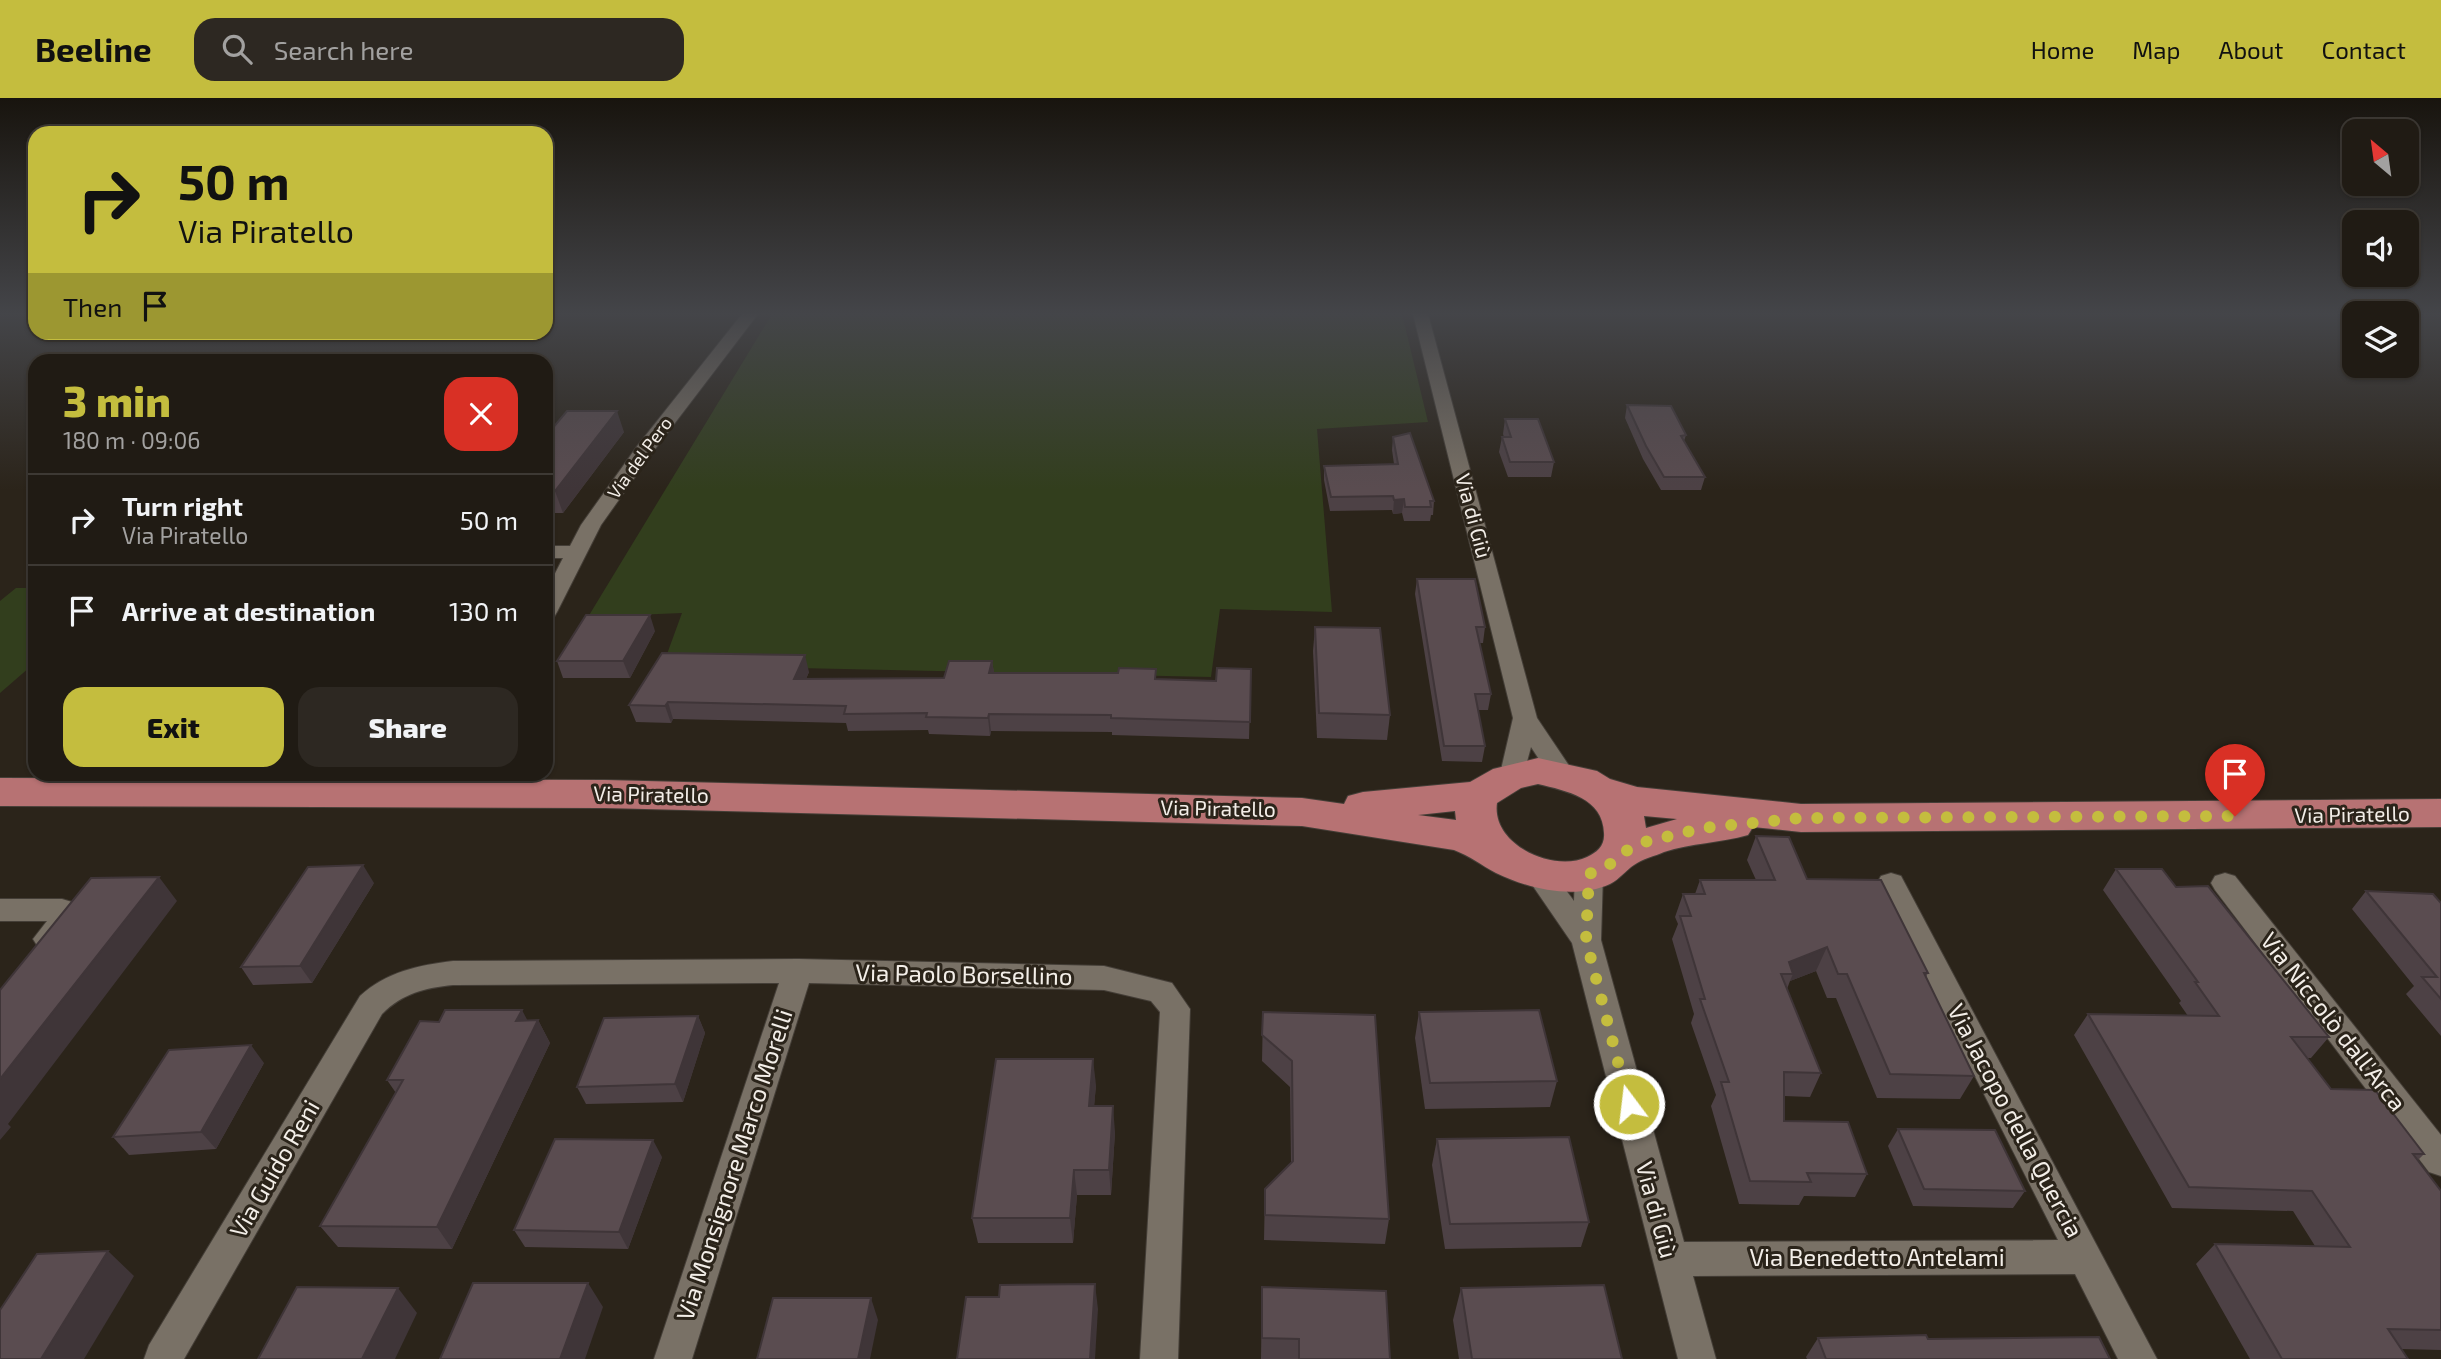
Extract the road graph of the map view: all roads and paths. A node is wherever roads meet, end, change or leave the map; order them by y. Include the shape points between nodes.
1 (704, 373) edge
2 (1435, 373) edge
3 (553, 552) edge
4 (578, 552) junction
5 (553, 599) edge
6 (1525, 718) junction
7 (1561, 773) junction
8 (377, 781) edge
9 (509, 783) edge
10 (1497, 784) junction
11 (1603, 791) junction
12 (0, 792) edge
13 (338, 793) junction
14 (1302, 812) junction
15 (2441, 813) edge
16 (1801, 818) junction
17 (1491, 848) junction
18 (1606, 863) junction
19 (1538, 873) junction
20 (1891, 883) dead end
21 (2225, 883) dead end
22 (0, 910) edge
23 (1586, 940) junction
24 (32, 957) edge
25 (798, 971) junction
26 (395, 985) joint
27 (2441, 1161) edge
28 (2086, 1257) junction
29 (1669, 1259) junction
30 (163, 1359) edge
31 (673, 1359) edge
32 (1158, 1359) edge
33 (1697, 1359) edge
34 (2138, 1359) edge

1 - 4 street, Via del Pero via 591,525
2 - 6 street, Via di Giù
3 - 4 street
4 - 5 street, Via del Pero
6 - 7 street, Via di Giù
6 - 10 street, Via di Giù
7 - 10 main road, Via Piratello via 1538,771
7 - 11 main road, Via Piratello
8 - 13 street
9 - 13 main road, Via Piratello
9 - 14 main road, Via Piratello
10 - 14 main road, Via Piratello
10 - 17 main road via 1475,812 1478,830
11 - 16 main road, Via Piratello via 1637,801
11 - 18 main road, Via Piratello via 1627,821 1628,838
12 - 13 main road, Via Piratello
14 - 17 main road, Via Piratello via 1461,836
15 - 16 main road, Via Piratello
16 - 18 main road, Via Piratello via 1703,828 1644,842
17 - 19 main road, Via Piratello via 1511,863
18 - 19 main road, Via Piratello via 1566,876
18 - 23 street, Via di Giù
19 - 23 street, Via di Giù
20 - 28 street, Via Jacopo della Quercia
21 - 27 street, Via Niccolò dall'Arca
22 - 24 street via 57,909 64,913 64,920
23 - 29 street, Via di Giù
25 - 26 street, Via Paolo Borsellino via 453,973
25 - 31 street, Via Monsignore Marco Morelli
25 - 32 street, Via Paolo Borsellino via 1104,978 1161,991 1175,1010
26 - 30 street, Via Guido Reni via 371,1005
28 - 29 street, Via Benedetto Antelami
28 - 34 street, Via Jacopo della Quercia
29 - 33 street, Via di Giù

